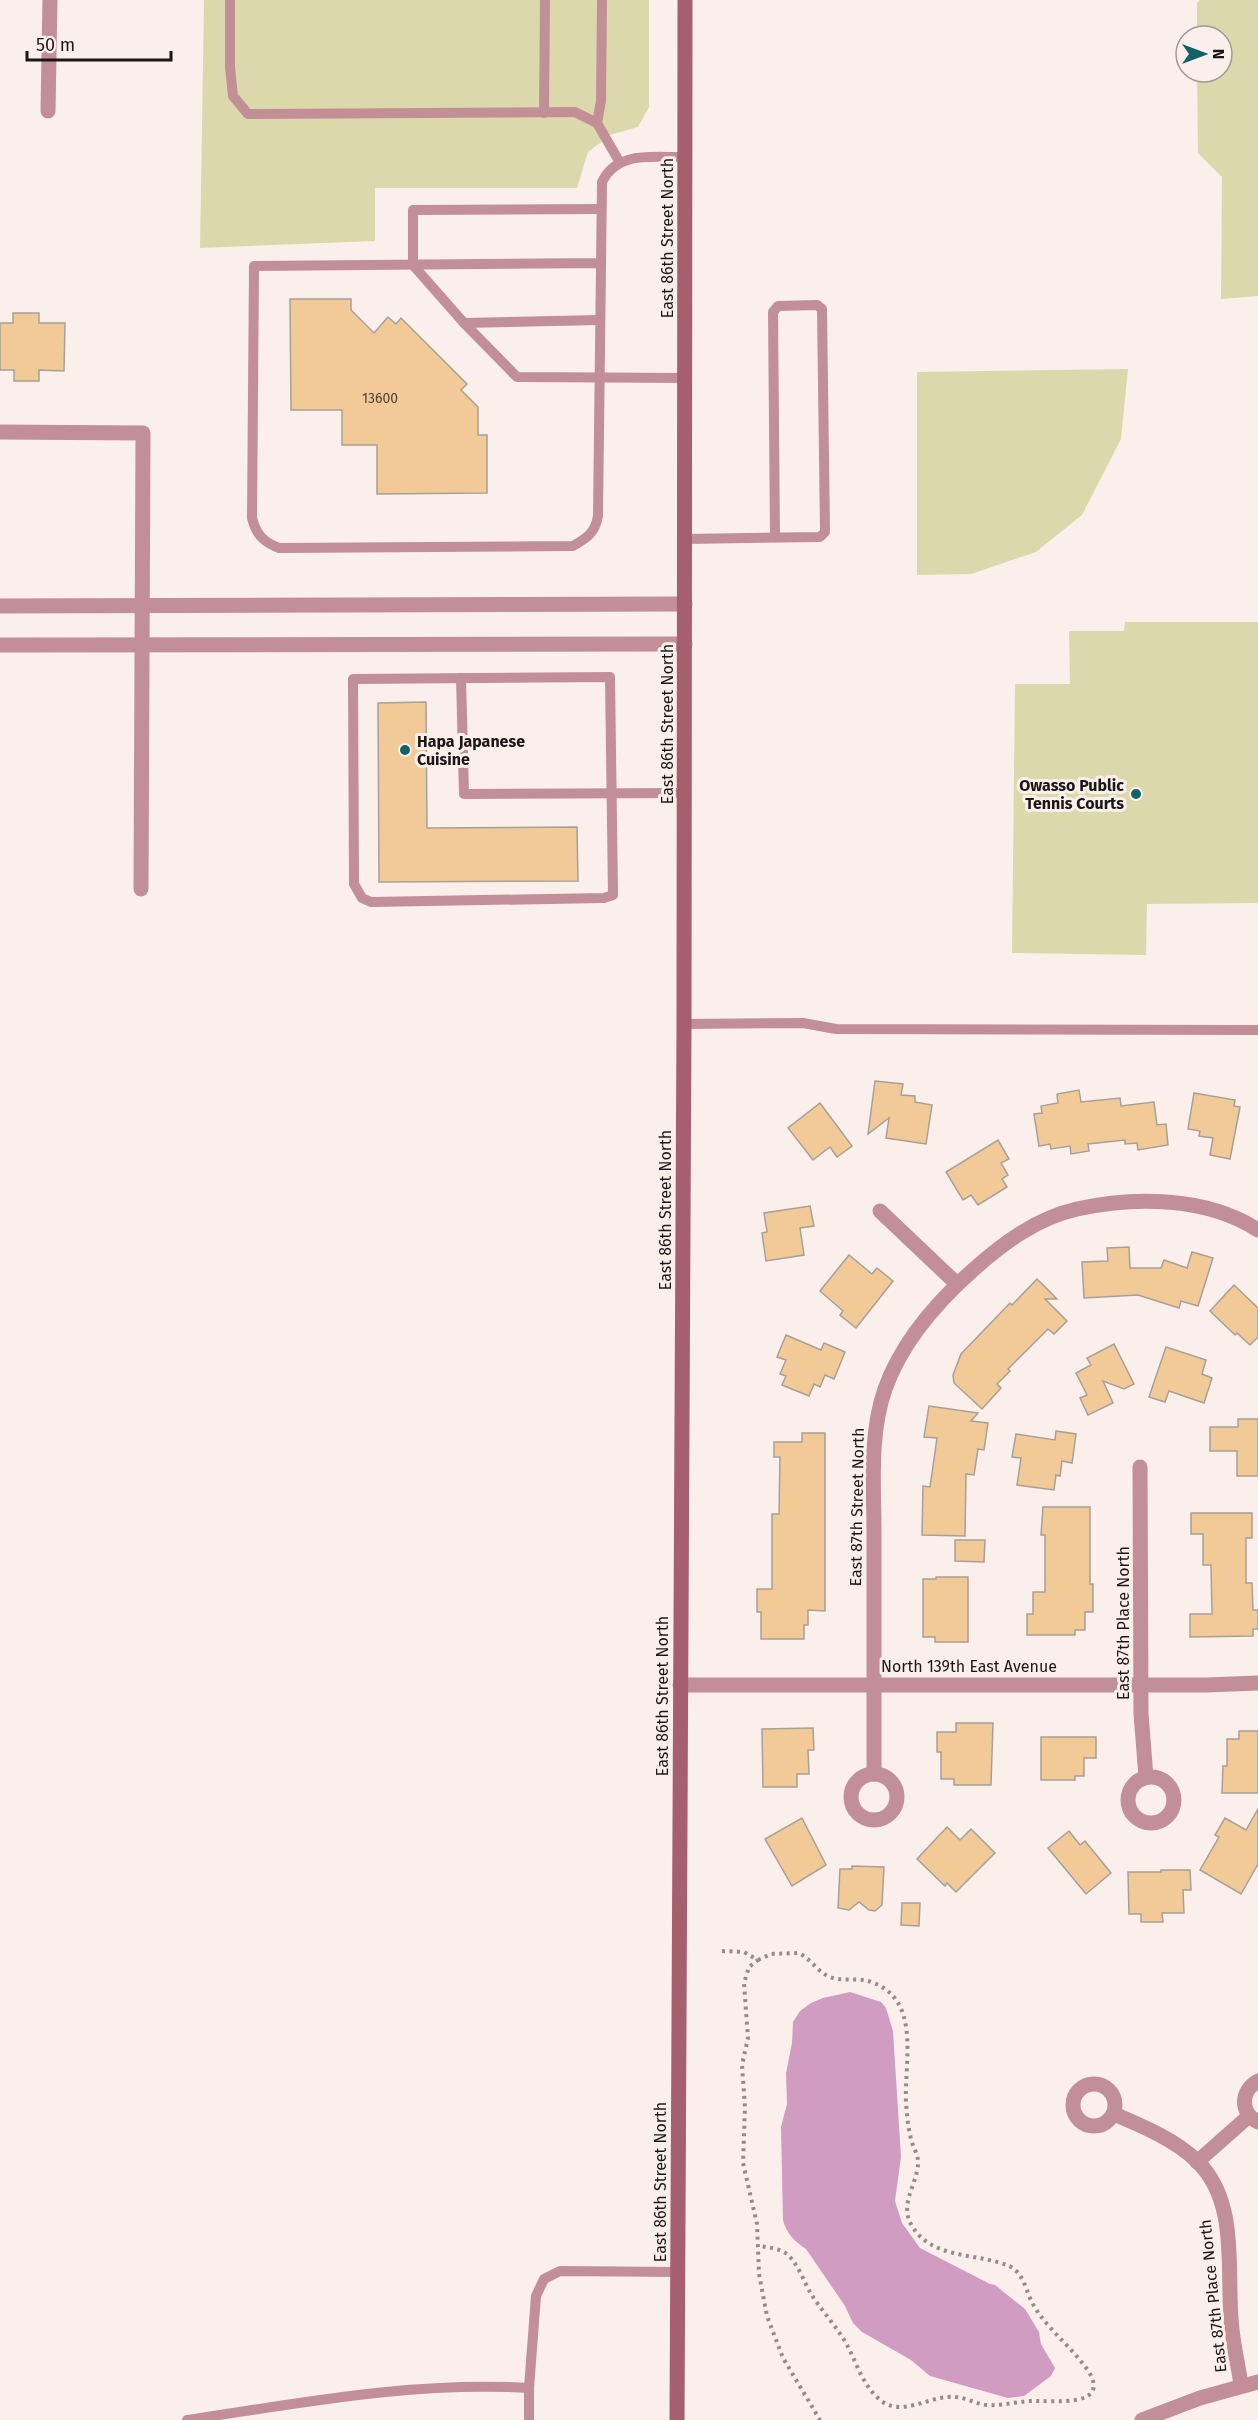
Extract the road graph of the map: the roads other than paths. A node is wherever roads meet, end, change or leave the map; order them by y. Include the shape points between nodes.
1 (50, 0) edge
2 (230, 0) edge
3 (545, 0) edge
4 (602, 0) edge
5 (685, 0) edge
6 (48, 111) dead end
7 (544, 113) junction
8 (597, 123) junction
9 (685, 157) junction
10 (619, 161) junction
11 (601, 209) junction
12 (601, 264) junction
13 (413, 265) junction
14 (600, 320) junction
15 (464, 323) junction
16 (599, 378) junction
17 (685, 378) junction
18 (0, 432) edge
19 (775, 538) junction
20 (685, 539) junction
21 (685, 604) junction
22 (0, 606) edge
23 (141, 606) junction
24 (685, 644) junction
25 (0, 645) edge
26 (141, 645) junction
27 (461, 678) junction
28 (685, 793) junction
29 (613, 795) junction
30 (141, 890) dead end
31 (684, 1024) junction
32 (1258, 1030) edge
33 (880, 1211) dead end
34 (1258, 1230) edge
35 (957, 1284) junction
36 (1140, 1467) dead end
37 (1258, 1683) edge
38 (874, 1684) junction
39 (680, 1685) junction
40 (1142, 1685) junction
41 (874, 1774) dead end
42 (1146, 1777) dead end
43 (1258, 2081) edge
44 (1114, 2114) dead end
45 (1254, 2119) edge
46 (1197, 2162) junction
47 (677, 2272) junction
48 (1258, 2382) edge
49 (1241, 2385) junction
50 (529, 2388) junction
51 (187, 2420) edge
52 (529, 2420) edge
53 (677, 2420) edge
54 (1142, 2420) edge

1 - 6 street
2 - 7 lane via 233,96 248,114
3 - 7 lane
4 - 8 lane via 601,101
5 - 9 main road, East 86th Street North
7 - 8 lane via 576,112
8 - 10 lane
9 - 10 lane
9 - 17 main road, East 86th Street North
10 - 11 lane via 602,182
11 - 12 lane
11 - 13 lane via 413,210
12 - 13 lane
12 - 14 lane
13 - 15 lane
13 - 16 lane via 254,266 252,518 255,529 269,544 279,548 573,546 596,528 598,516
14 - 15 lane
14 - 16 lane
15 - 16 lane via 517,377
16 - 17 lane
17 - 20 main road, East 86th Street North
18 - 23 street via 143,433
19 - 19 lane via 820,537 825,532 822,309 817,305 778,306 773,312
19 - 20 lane
20 - 21 main road, East 86th Street North
21 - 23 street
21 - 24 main road, East 86th Street North
22 - 23 street
23 - 26 street
24 - 26 street
24 - 28 main road, East 86th Street North
25 - 26 street
26 - 30 street
27 - 29 lane via 464,794
27 - 29 lane via 610,677
27 - 29 lane via 353,679 354,884 362,898 371,902 613,895
28 - 29 lane
28 - 31 main road, East 86th Street North
31 - 32 lane via 803,1023 836,1029
31 - 39 main road, East 86th Street North
33 - 35 street
34 - 35 street, East 87th Street North via 1231,1216 1173,1203 1092,1206 1047,1219 1011,1239
35 - 38 street, East 87th Street North via 902,1353 884,1392 878,1418 874,1448
36 - 40 street, East 87th Place North
37 - 40 street, North 139th East Avenue
38 - 39 street, North 139th East Avenue
38 - 40 street, North 139th East Avenue
38 - 41 street, East 87th Street North
39 - 47 main road, East 86th Street North
40 - 42 street, East 87th Place North
43 - 45 street via 1245,2095 1244,2106
44 - 46 street, East 87th Place North via 1167,2139
45 - 46 street
46 - 49 street, East 87th Place North via 1216,2188 1226,2218 1231,2319
47 - 50 lane via 560,2271 544,2279 536,2296
47 - 53 main road, East 86th Street North
48 - 49 street
49 - 54 street
50 - 51 lane via 419,2388
50 - 52 lane

